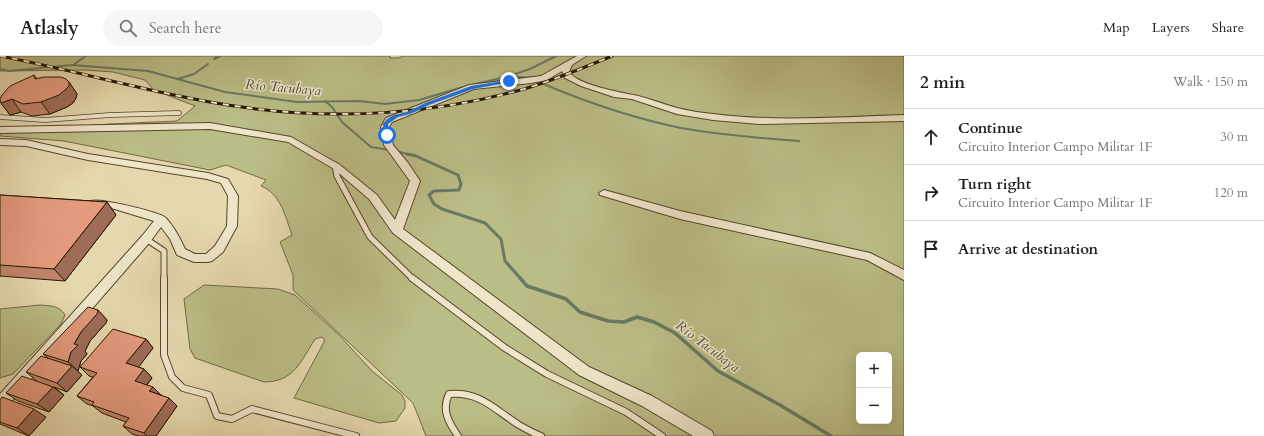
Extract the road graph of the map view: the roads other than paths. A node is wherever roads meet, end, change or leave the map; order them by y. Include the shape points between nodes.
1 (582, 56) edge
2 (568, 65) junction
3 (179, 113) dead end
4 (0, 117) edge
5 (904, 118) edge
6 (0, 130) edge
7 (0, 142) edge
8 (334, 165) junction
9 (604, 194) dead end
10 (86, 203) edge
11 (161, 219) junction
12 (397, 230) junction
13 (146, 239) junction
14 (904, 275) edge
15 (0, 404) edge
16 (356, 436) edge
17 (458, 436) edge
18 (541, 436) edge
19 (662, 436) edge
20 (707, 436) edge

1 - 2 street
2 - 5 street via 565,72 568,76 595,88 677,111 714,117 759,121
2 - 12 street via 540,79 478,86 389,120 386,124 389,145 406,165 415,181
3 - 4 lane via 45,120
6 - 8 street via 210,126 291,140
7 - 11 street via 26,143 88,157 208,176 225,181 233,196 232,226 219,248 208,258 194,258 181,252 175,238
8 - 12 street via 373,197
8 - 19 lane via 337,176 370,237 414,280 505,348 541,370 626,412
9 - 14 street via 680,215 870,257
10 - 11 street via 108,204
11 - 13 street
12 - 20 street via 584,371 647,402
13 - 15 street
13 - 16 lane via 164,251 164,355 172,377 183,388 209,395 217,416 232,419 252,409
17 - 18 lane via 445,410 449,394 456,392 480,398 519,425

